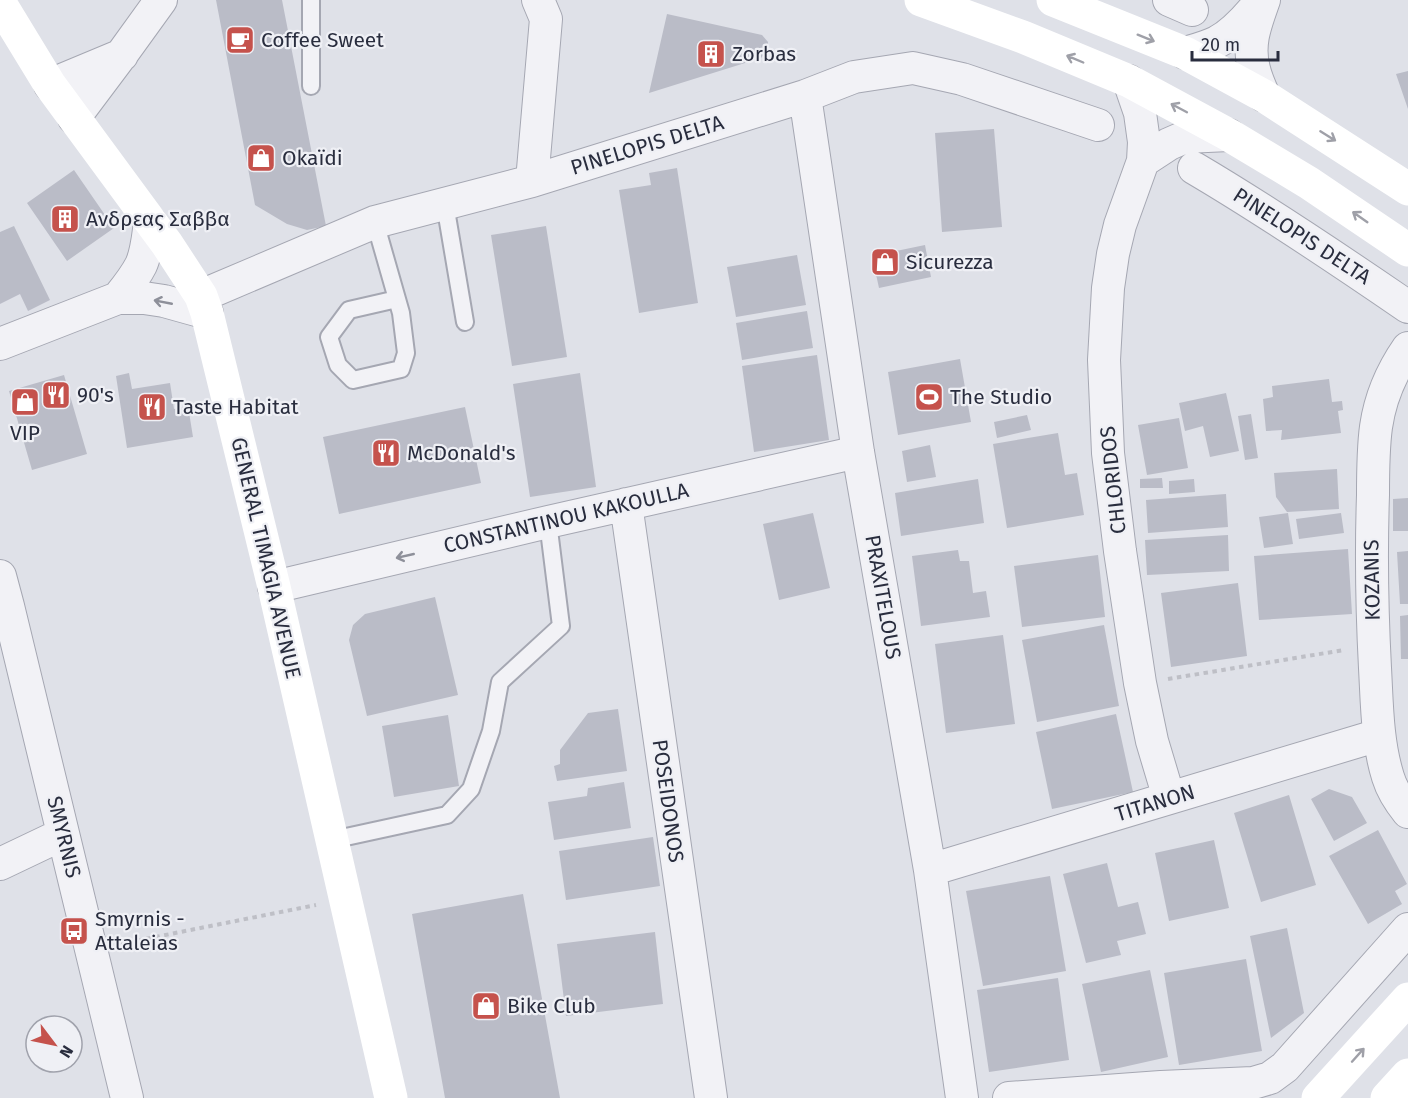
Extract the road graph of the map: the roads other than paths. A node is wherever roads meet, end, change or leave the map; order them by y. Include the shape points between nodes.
1 (161, 0) edge
2 (311, 0) edge
3 (538, 0) edge
4 (921, 0) edge
5 (1053, 0) edge
6 (1263, 0) edge
7 (0, 3) edge
8 (1185, 53) junction
9 (122, 54) junction
10 (1128, 81) junction
11 (50, 85) junction
12 (311, 86) dead end
13 (806, 96) junction
14 (1264, 96) junction
15 (74, 118) junction
16 (1098, 125) dead end
17 (1229, 135) junction
18 (1143, 161) junction
19 (1194, 168) dead end
20 (532, 181) junction
21 (1408, 189) edge
22 (445, 204) junction
23 (150, 222) junction
24 (375, 222) junction
25 (1408, 250) edge
26 (118, 298) junction
27 (397, 299) junction
28 (204, 305) junction
29 (1408, 307) edge
30 (465, 322) dead end
31 (0, 344) edge
32 (1408, 348) edge
33 (858, 452) junction
34 (626, 504) junction
35 (548, 522) junction
36 (0, 576) edge
37 (274, 587) junction
38 (4, 608) edge
39 (1379, 735) junction
40 (1169, 798) junction
41 (1408, 812) edge
42 (63, 834) junction
43 (332, 840) junction
44 (0, 864) edge
45 (930, 870) junction
46 (1408, 929) edge
47 (1408, 999) edge
48 (1408, 1075) edge
49 (127, 1098) edge
50 (391, 1098) edge
51 (711, 1098) edge
52 (962, 1098) edge
53 (1009, 1098) edge
54 (1318, 1098) edge
55 (1388, 1098) edge

1 - 9 street
2 - 12 lane
3 - 20 street via 546,19
10 -> 4 main road
5 -> 8 main road
6 - 8 street via 1231,33 1216,43
6 - 14 street via 1251,49
7 - 11 main road, GENERAL TIMAGIA AVENUE
8 - 14 main road
9 - 11 street
9 - 15 street
17 -> 10 main road
10 - 18 street, CHLORIDOS via 1140,113
11 - 15 main road, GENERAL TIMAGIA AVENUE
13 - 16 street, PINELOPIS DELTA via 854,77 913,68 962,79
13 - 20 street, PINELOPIS DELTA
13 - 33 street, PRAXITELOUS
14 -> 21 main road
15 - 23 main road, GENERAL TIMAGIA AVENUE
17 - 18 street via 1185,137
25 -> 17 main road
18 - 40 street, CHLORIDOS via 1113,254 1104,360 1108,453 1120,551 1140,683
19 - 29 street, PINELOPIS DELTA
20 - 22 street, PINELOPIS DELTA
22 - 24 street, PINELOPIS DELTA
22 - 30 lane
23 - 26 street via 142,264
23 - 28 main road, GENERAL TIMAGIA AVENUE
24 - 27 lane
24 - 28 street, PINELOPIS DELTA
28 -> 26 street
26 - 31 street
27 - 27 lane via 406,354 401,369 353,380 338,365 329,337 349,310
28 - 37 main road, GENERAL TIMAGIA AVENUE
32 - 39 street, KOZANIS via 1381,403 1376,428 1372,526
33 - 34 street, CONSTANTINOU KAKOULLA
33 - 45 street, PRAXITELOUS
34 - 35 street, CONSTANTINOU KAKOULLA
34 - 51 street, POSEIDONOS
35 -> 37 street, CONSTANTINOU KAKOULLA
35 - 43 lane via 561,627 500,682 491,731 471,789 447,815
36 - 38 street, SMYRNIS
37 - 43 main road, GENERAL TIMAGIA AVENUE
38 - 42 street, SMYRNIS
39 - 40 street, TITANON
39 - 41 street, KOZANIS via 1388,778
40 - 45 street, TITANON
42 - 44 street
42 - 49 street, SMYRNIS
43 - 50 main road, GENERAL TIMAGIA AVENUE
45 - 52 street, PRAXITELOUS
46 - 53 street via 1291,1061 1270,1078 1253,1083
54 -> 47 main road
48 - 55 main road

